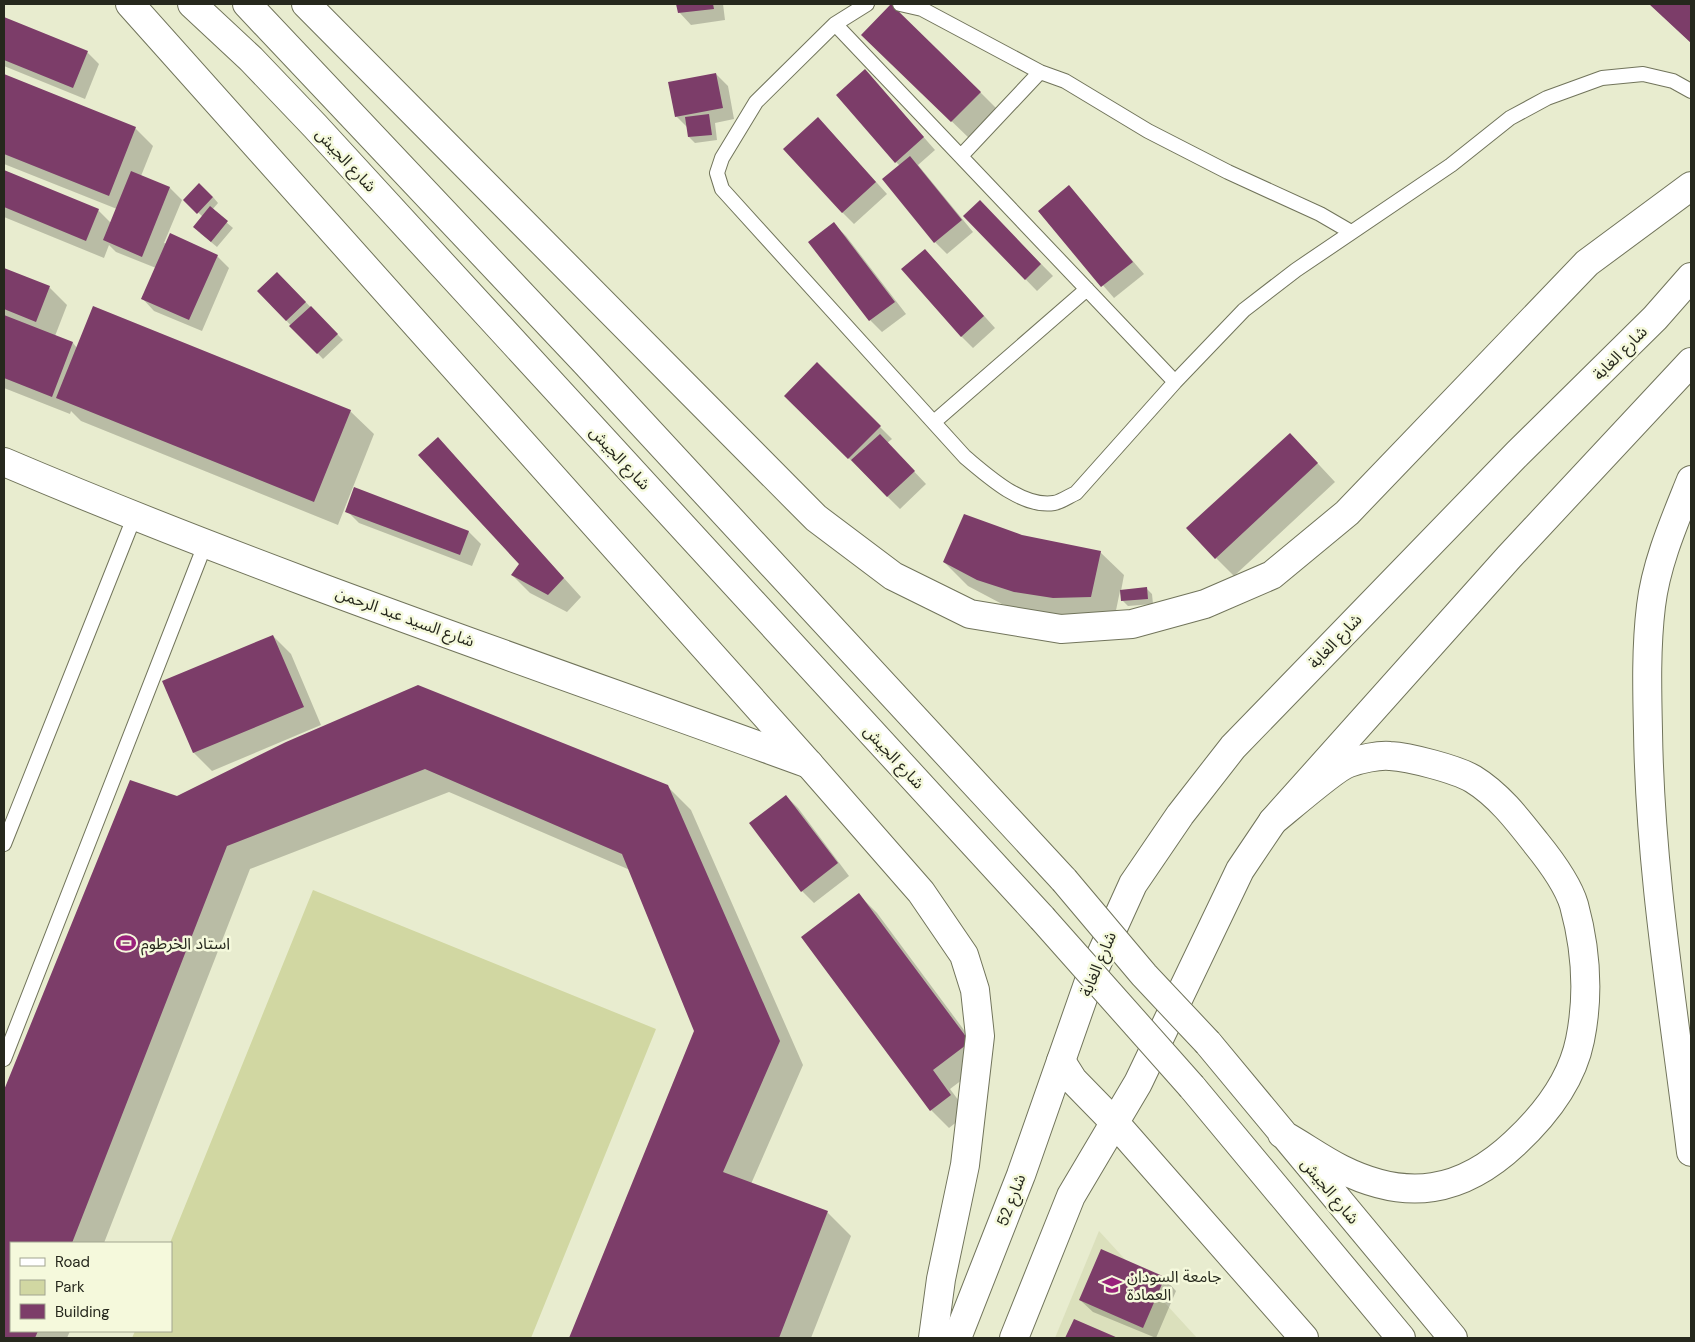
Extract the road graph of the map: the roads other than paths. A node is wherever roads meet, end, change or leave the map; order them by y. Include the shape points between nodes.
1 (130, 4) edge
2 (192, 4) edge
3 (247, 4) edge
4 (306, 4) edge
5 (868, 4) edge
6 (900, 4) edge
7 (834, 24) junction
8 (1040, 72) junction
9 (1691, 91) edge
10 (961, 156) junction
11 (1691, 186) edge
12 (1351, 232) junction
13 (1691, 277) edge
14 (1087, 289) junction
15 (1691, 362) edge
16 (1175, 382) junction
17 (934, 422) junction
18 (4, 462) edge
19 (1691, 480) edge
20 (135, 515) junction
21 (206, 542) junction
22 (809, 764) junction
23 (1273, 821) junction
24 (4, 844) edge
25 (4, 1059) edge
26 (1061, 1061) junction
27 (1116, 1124) junction
28 (1282, 1134) junction
29 (1691, 1152) edge
30 (933, 1338) edge
31 (957, 1338) edge
32 (1014, 1338) edge
33 (1304, 1338) edge
34 (1401, 1338) edge
35 (1453, 1338) edge

1 - 22 main road
2 - 34 main road, شارع الجيش, bridge via 315,126 1042,918 1192,1087
3 - 28 main road, شارع الجيش, bridge via 585,362 1064,880 1144,975 1208,1043
4 - 11 main road via 816,518 893,576 970,614 1061,629 1132,624 1204,604 1272,575 1347,513 1587,263
5 - 7 lane
6 - 8 lane via 922,9
7 - 10 lane
7 - 17 lane via 756,102 722,158 717,173 722,189
8 - 10 lane
8 - 12 lane via 1065,81 1148,131
9 - 12 lane via 1673,81 1643,74 1602,78 1547,98 1510,118 1451,164
10 - 14 lane
12 - 16 lane via 1244,310
13 - 26 main road, شارع الغابة via 1655,318 1518,453 1234,747 1180,815 1133,884 1089,982
14 - 16 lane
14 - 17 lane
15 - 23 main road via 1509,557
16 - 17 lane via 1076,493 1054,503 1032,501 1002,487 965,457
18 - 20 main road, شارع السيد عبد الرحمن
19 - 29 main road via 1665,548 1651,604 1647,681 1648,782 1658,894
20 - 21 main road, شارع السيد عبد الرحمن
20 - 24 lane
21 - 22 main road, شارع السيد عبد الرحمن
21 - 25 lane
22 - 30 main road via 921,892 964,955 975,990 980,1036 965,1165 941,1279
23 - 27 main road via 1240,870
23 - 28 main road via 1347,763 1389,756 1429,763 1472,778 1508,808 1549,859 1573,903 1583,950 1586,998 1580,1043 1562,1086 1532,1127 1496,1160 1463,1180 1421,1190 1381,1185 1340,1169
26 - 27 main road via 1073,1080
26 - 31 main road, شارع 52 via 1021,1175
27 - 32 main road via 1071,1196
27 - 33 main road
28 - 35 main road, شارع الجيش

